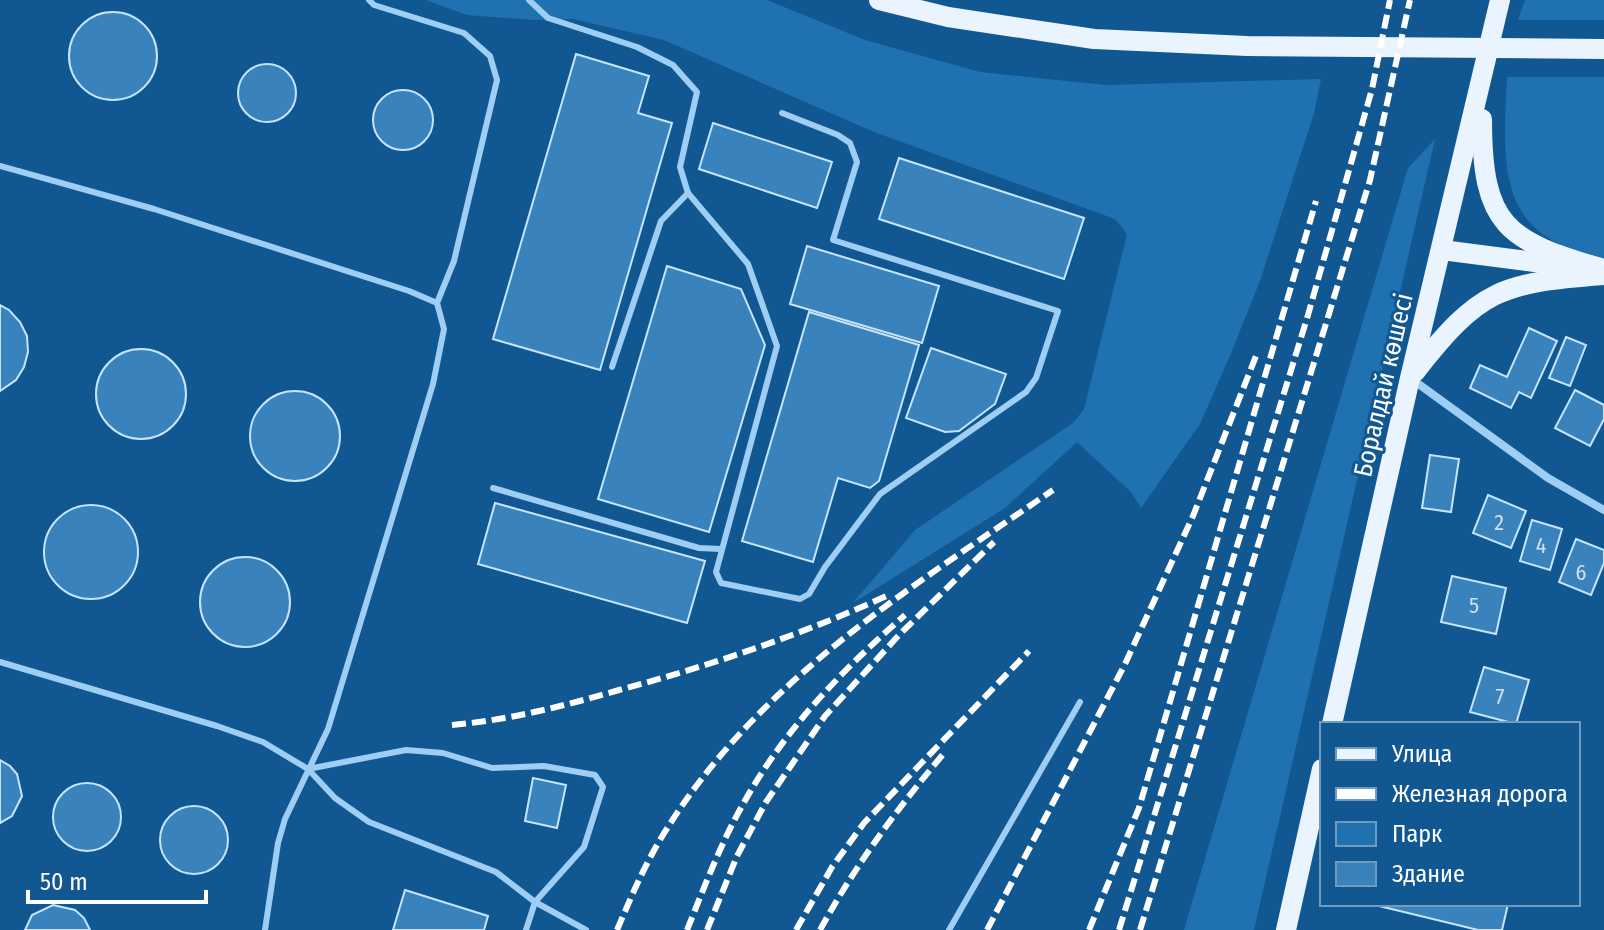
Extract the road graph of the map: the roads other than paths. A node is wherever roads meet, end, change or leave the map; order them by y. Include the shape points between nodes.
1 (369, 0) edge
2 (529, 0) edge
3 (879, 0) edge
4 (1500, 0) edge
5 (1508, 0) edge
6 (1493, 36) junction
7 (1604, 50) edge
8 (1488, 60) junction
9 (782, 113) dead end
10 (0, 166) edge
11 (688, 193) junction
12 (1442, 250) junction
13 (1604, 272) edge
14 (437, 303) junction
15 (612, 367) dead end
16 (1410, 378) junction
17 (493, 488) dead end
18 (1604, 510) edge
19 (720, 549) junction
20 (0, 662) edge
21 (1080, 702) dead end
22 (1332, 722) edge
23 (308, 769) junction
24 (1320, 778) edge
25 (535, 902) junction
26 (265, 930) edge
27 (526, 930) edge
28 (586, 930) edge
29 (949, 930) edge
30 (1286, 930) edge

1 - 14 lane via 464,33 490,56 497,80 454,261
2 - 11 lane via 548,18 637,47 673,65 697,92 680,167
3 - 7 main road via 1017,30 1094,39
4 - 6 main road
5 - 6 main road
6 - 8 main road
8 - 12 main road, Боралдай көшесі
8 - 13 main road via 1482,155 1495,207 1508,227 1530,244
9 - 19 lane via 850,143 857,162 833,240 1058,311 1036,378 1026,392 880,494 809,594 800,599 721,583 716,572
10 - 14 lane via 154,209
11 - 15 lane via 661,221
11 - 19 lane via 748,264 777,346
12 - 13 main road
12 - 16 main road, Боралдай көшесі
13 - 16 main road via 1494,293 1459,319
14 - 23 lane via 444,329 433,384 328,729
16 - 18 street via 1548,478
16 - 22 main road, Боралдай көшесі
17 - 19 lane via 699,548
20 - 23 lane via 217,726 263,742
21 - 29 lane
23 - 25 lane via 335,798 369,822 496,872
23 - 25 lane via 406,750 443,753 492,768 544,766 595,775 603,787 584,847
23 - 26 lane via 278,843
24 - 30 main road
25 - 27 lane
25 - 28 lane

